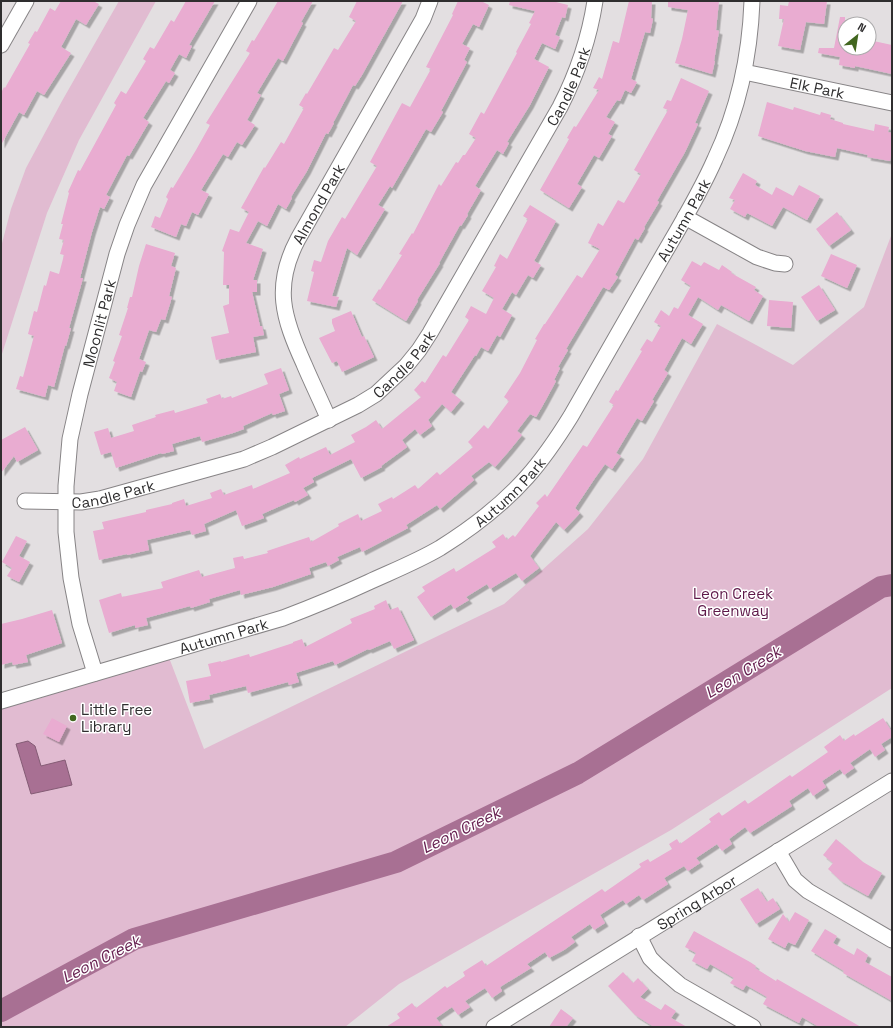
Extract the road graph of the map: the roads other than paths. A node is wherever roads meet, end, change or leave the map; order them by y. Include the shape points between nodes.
1 (26, 1) edge
2 (250, 1) edge
3 (430, 1) edge
4 (595, 1) edge
5 (752, 1) edge
6 (1, 45) edge
7 (744, 72) junction
8 (892, 102) edge
9 (685, 217) junction
10 (785, 264) dead end
11 (329, 420) junction
12 (25, 501) dead end
13 (66, 502) junction
14 (95, 673) junction
15 (1, 701) edge
16 (892, 781) edge
17 (778, 852) junction
18 (639, 936) junction
19 (892, 940) edge
20 (499, 1026) edge
21 (753, 1027) edge

1 - 6 street
2 - 13 street, Moonlit Park via 144,185 127,225 117,254 70,439
3 - 11 street, Almond Park via 424,19 298,239 286,271 283,294 286,318
4 - 11 street, Candle Park via 584,53 573,81 430,333 392,381 376,394
5 - 7 street, Autumn Park
7 - 8 street, Elk Park
7 - 9 street, Autumn Park via 732,116 716,159
9 - 10 street via 757,257
9 - 14 street, Autumn Park via 571,416 551,447 501,504 440,548 406,566 296,613
11 - 13 street, Candle Park via 244,459 119,495
12 - 13 street, Candle Park
13 - 14 street, Moonlit Park via 71,578 80,624
14 - 15 street, Autumn Park
16 - 17 street, Spring Arbor
17 - 18 street, Spring Arbor
17 - 19 street via 795,880 808,891
18 - 20 street, Spring Arbor
18 - 21 street via 650,958 680,985

